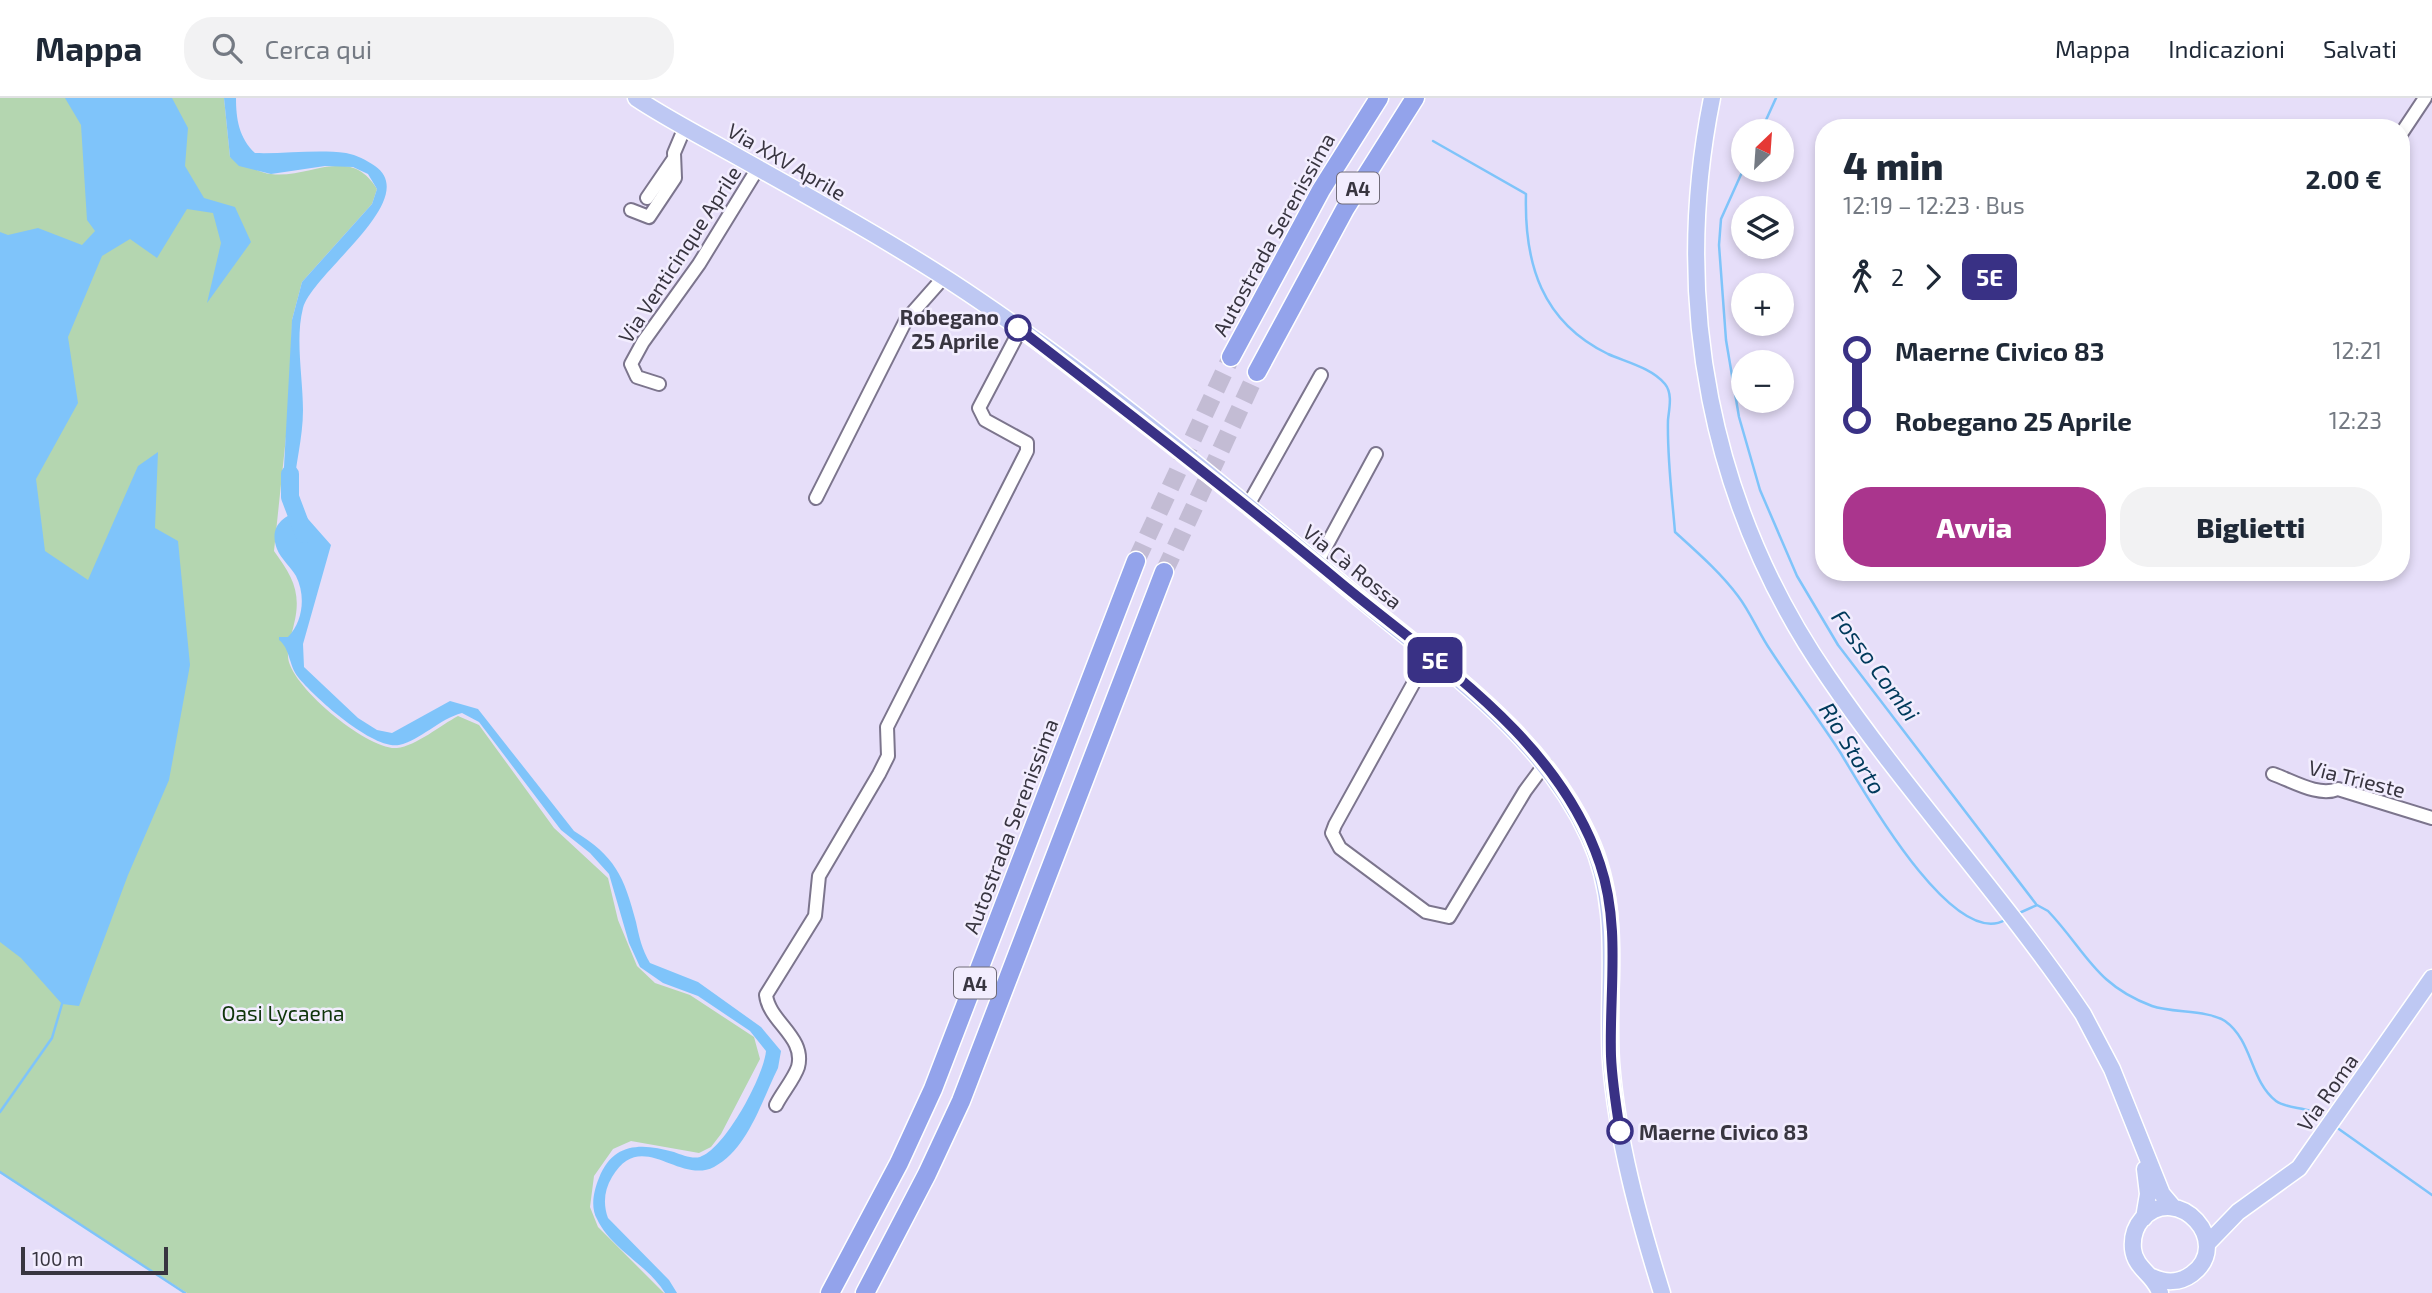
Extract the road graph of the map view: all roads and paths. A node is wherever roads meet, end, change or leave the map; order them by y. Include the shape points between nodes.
1 (636, 98) edge
2 (1379, 98) edge
3 (1415, 98) edge
4 (1712, 98) edge
5 (2425, 98) edge
6 (2410, 120) edge
7 (685, 127) junction
8 (673, 160) junction
9 (758, 168) junction
10 (647, 198) dead end
11 (631, 210) dead end
12 (918, 261) joint
13 (944, 277) junction
14 (1020, 330) junction
15 (1230, 357) tunnel mouth
16 (1257, 372) tunnel mouth
17 (1321, 375) dead end
18 (659, 384) dead end
19 (1376, 454) dead end
20 (816, 498) dead end
21 (1247, 507) junction
22 (1136, 561) tunnel mouth
23 (1317, 563) junction
24 (1164, 572) tunnel mouth
25 (1432, 657) junction
26 (1545, 764) junction
27 (2273, 774) dead end
28 (2432, 818) edge
29 (2432, 978) edge
30 (776, 1105) dead end
31 (2143, 1153) junction
32 (2174, 1207) junction
33 (2238, 1212) junction
34 (2195, 1217) junction
35 (2144, 1218) junction
36 (2207, 1244) junction
37 (2152, 1277) junction
38 (2185, 1278) junction
39 (830, 1293) edge
40 (865, 1293) edge
41 (1662, 1293) edge
42 (2161, 1293) edge
43 (2176, 1293) edge

1 - 7 main road, Via XXV Aprile
2 - 15 highway, Autostrada Serenissima / A4 via 1321,190
3 - 16 highway, A4 via 1345,209
4 - 31 main road via 1698,190 1696,302 1703,368 1735,497 1781,602 1828,678 2037,950 2095,1036 2129,1109
5 - 6 street
7 - 8 street, Via Venticinque Aprile
7 - 9 main road, Via XXV Aprile
8 - 10 street
8 - 11 street, Via Venticinque Aprile via 675,178 649,217
9 - 12 main road, Via XXV Aprile
9 - 18 street, Via Venticinque Aprile via 631,365 636,377
12 - 13 main road, Via Cà Rossa
13 - 14 main road, Via Cà Rossa
13 - 20 street via 906,320
14 - 21 main road, Via Cà Rossa
14 - 30 street via 979,408 985,421 1027,443 1027,451 887,727 888,756 819,876 815,916 766,995 773,1017 796,1042 798,1055 797,1067
17 - 21 street
19 - 23 street
21 - 23 main road, Via Cà Rossa
22 - 39 highway, Autostrada Serenissima / A4 via 933,1089
23 - 25 main road, Via Cà Rossa
24 - 40 highway, A4 via 961,1101
25 - 26 main road, Via Cà Rossa via 1491,707
25 - 26 street via 1335,825 1332,833 1340,848 1426,912 1448,917
26 - 41 main road, Via Cà Rossa via 1571,802 1601,866 1612,933 1614,1091
27 - 28 street, Via Trieste via 2319,791 2337,789
29 - 33 main road, Via Roma via 2299,1168
31 - 32 main road via 2162,1194
31 - 35 main road via 2148,1194
32 - 34 main road
32 - 35 main road via 2157,1209
33 - 34 main road
33 - 36 main road
34 - 36 main road
35 - 37 main road via 2134,1232 2133,1249 2139,1265
36 - 38 main road via 2202,1264
37 - 38 main road via 2168,1282
37 - 42 main road
38 - 43 main road

